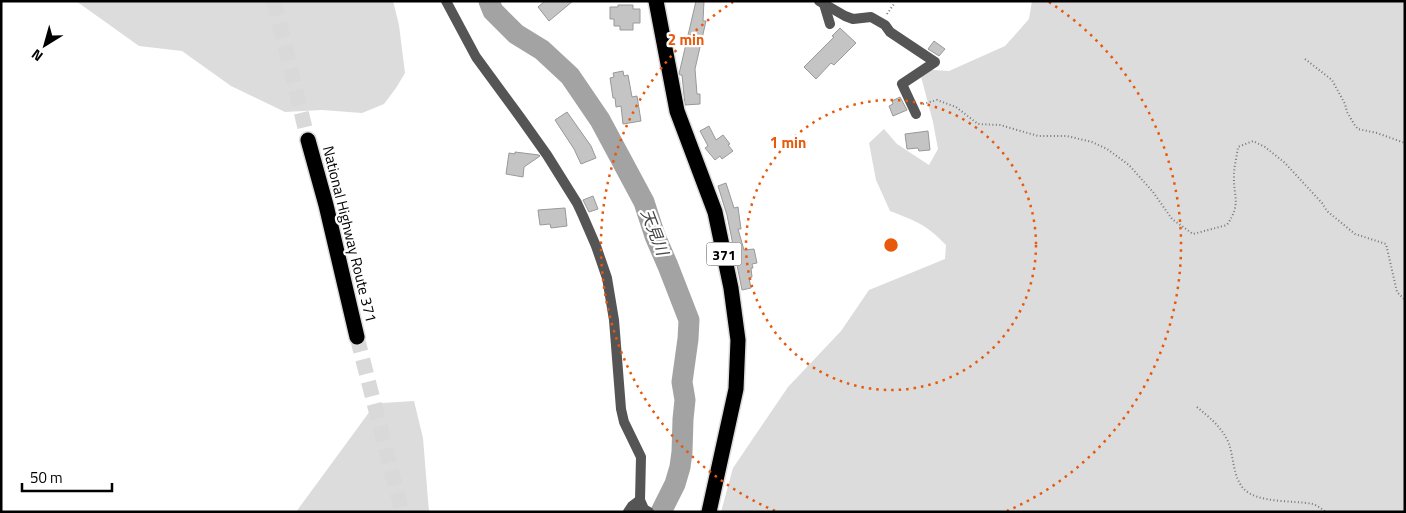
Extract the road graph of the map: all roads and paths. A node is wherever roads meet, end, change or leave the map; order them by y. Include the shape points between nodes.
1 (446, 1) edge
2 (656, 1) edge
3 (821, 3) edge
4 (830, 24) dead end
5 (1305, 59) dead end
6 (914, 111) joint
7 (308, 140) tunnel mouth
8 (1405, 143) edge
9 (1405, 300) edge
10 (358, 337) tunnel mouth
11 (1197, 407) dead end
12 (643, 508) edge
13 (628, 512) edge
14 (709, 512) edge
15 (1326, 512) edge

1 - 12 street via 476,57 577,203 596,246 614,320 621,409 641,457
2 - 14 highway, 371 via 677,111 715,212 738,340 736,388
3 - 4 street
3 - 6 street via 853,19 871,17 935,62 902,84
5 - 8 path via 1332,80 1358,129
6 - 9 path via 937,100 956,107 978,124 1092,142 1129,165 1172,219 1193,234 1227,225 1236,204 1234,175 1238,147 1253,141 1285,163 1327,211 1355,234 1386,244 1396,292
7 - 10 highway, National Highway Route 371
11 - 15 path via 1222,431 1244,488 1254,495 1313,504
12 - 13 street via 632,506

